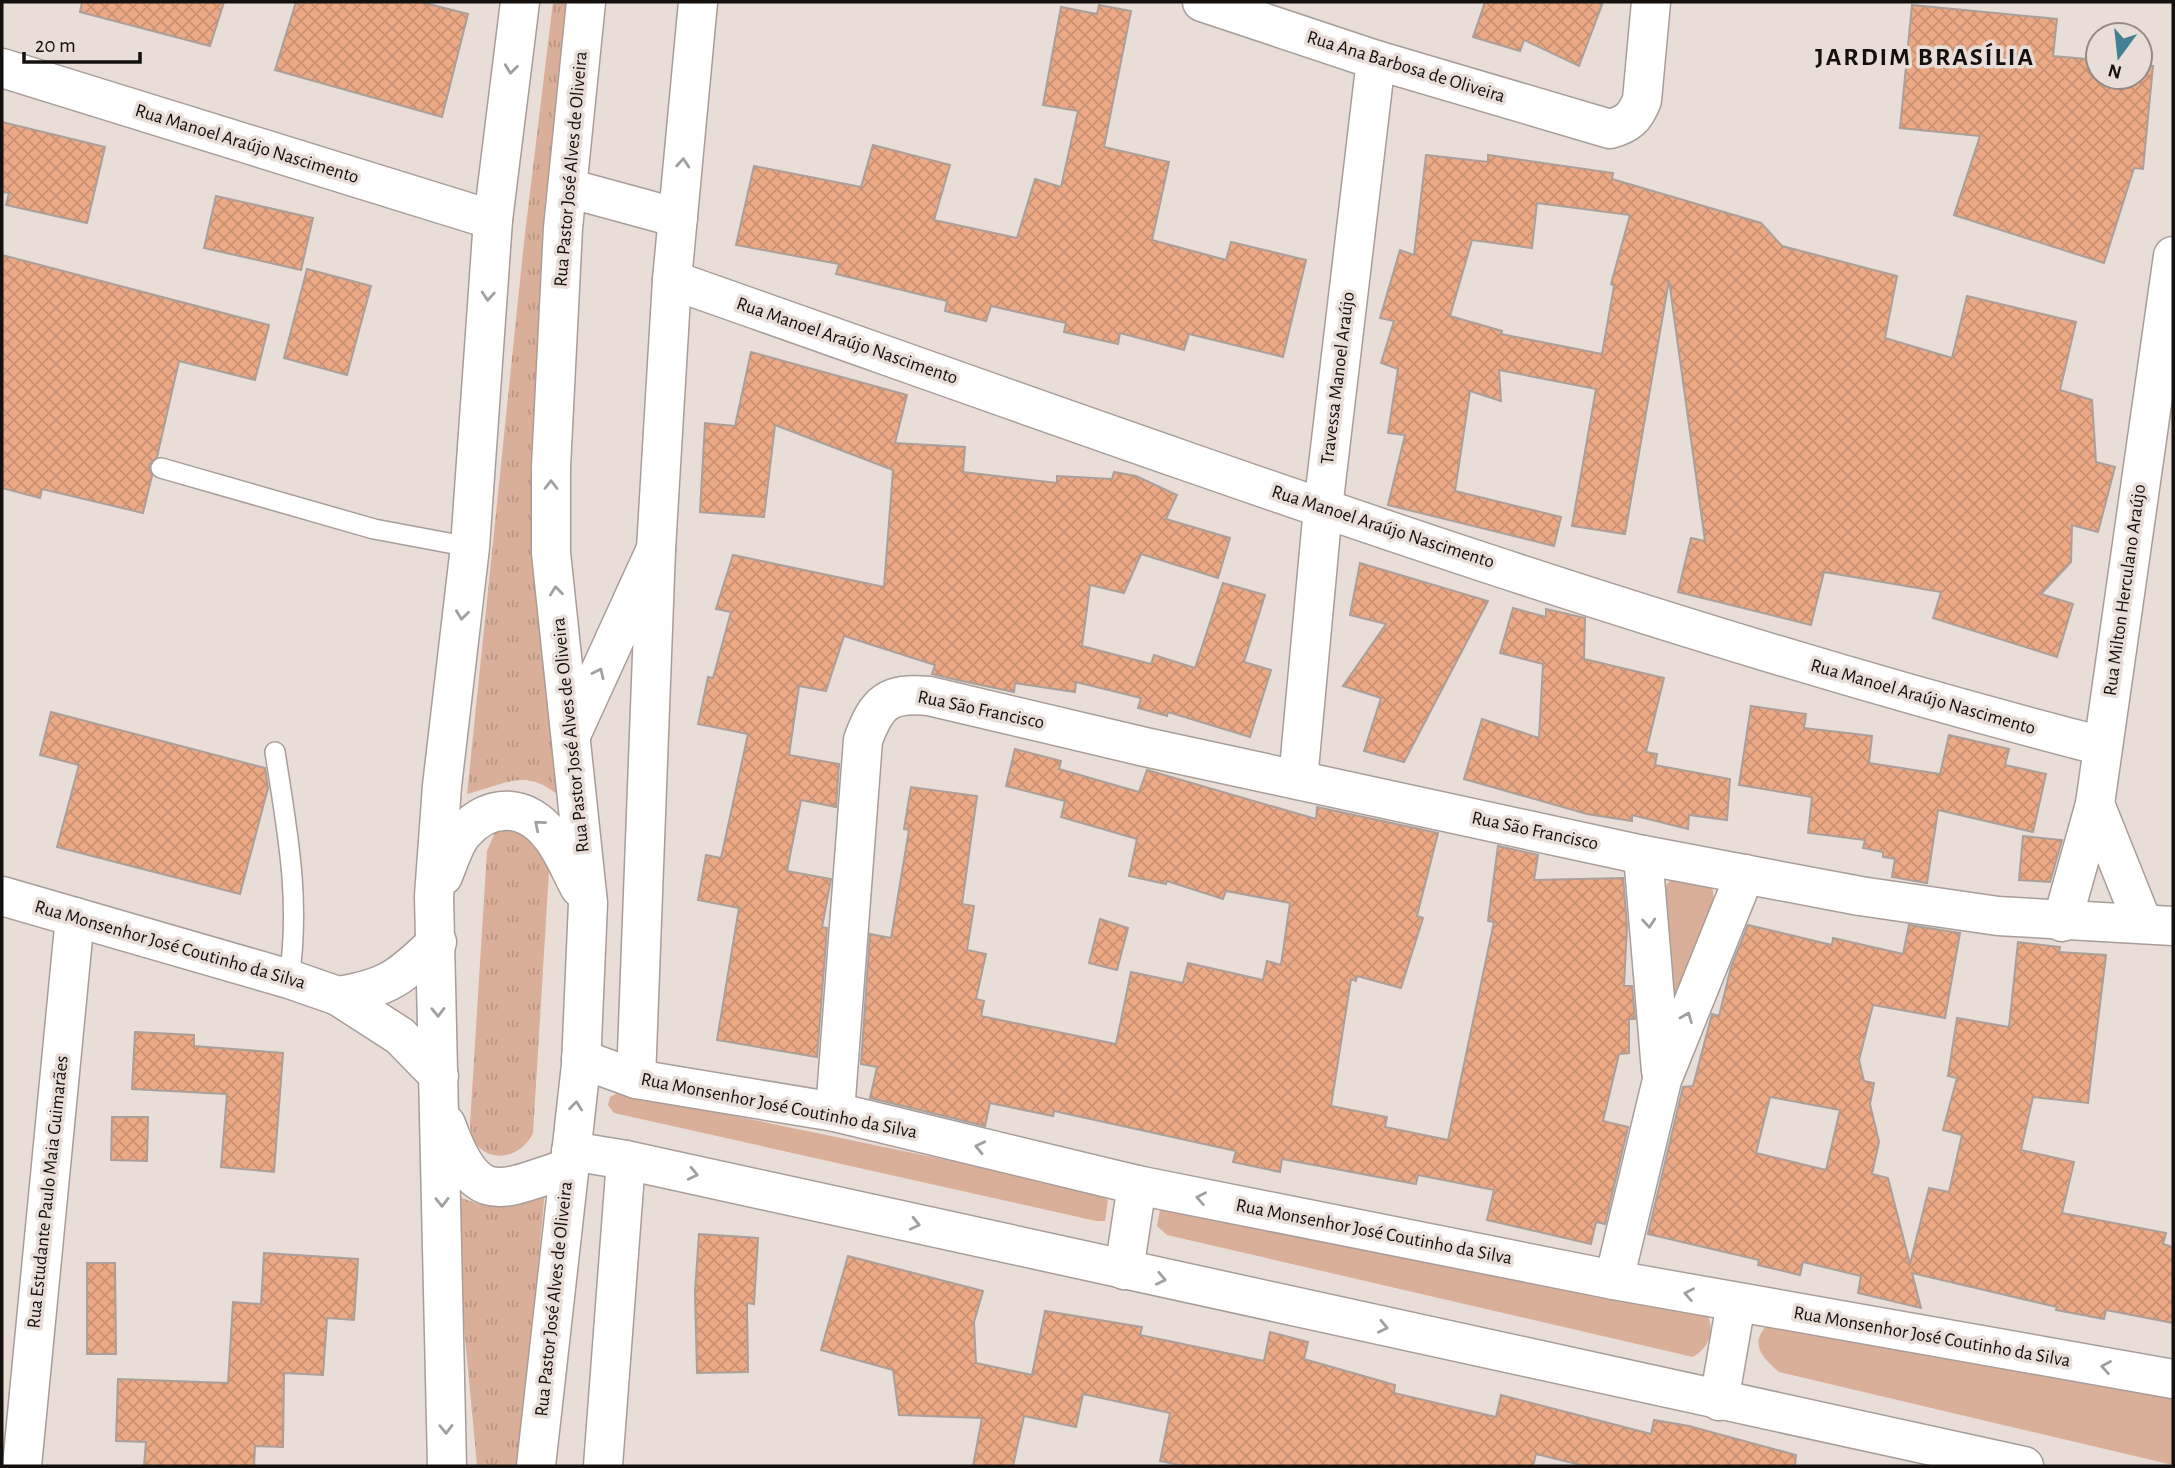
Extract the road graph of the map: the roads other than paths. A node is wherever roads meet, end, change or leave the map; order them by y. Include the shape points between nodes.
1 (520, 2) edge
2 (586, 2) edge
3 (698, 2) edge
4 (1202, 2) edge
5 (1651, 2) edge
6 (1376, 60) junction
7 (2, 68) edge
8 (568, 188) junction
9 (678, 218) junction
10 (493, 220) junction
11 (2173, 256) edge
12 (672, 280) junction
13 (161, 468) dead end
14 (1323, 508) junction
15 (470, 547) junction
16 (656, 549) junction
17 (571, 735) junction
18 (2102, 746) junction
19 (275, 752) dead end
20 (1298, 780) junction
21 (2095, 804) junction
22 (1643, 855) junction
23 (1745, 874) junction
24 (434, 895) junction
25 (2, 896) edge
26 (588, 903) junction
27 (75, 917) junction
28 (2062, 922) junction
29 (2158, 925) edge
30 (437, 942) junction
31 (289, 979) junction
32 (338, 996) junction
33 (581, 1059) junction
34 (636, 1079) junction
35 (1662, 1080) junction
36 (440, 1093) junction
37 (835, 1112) junction
38 (570, 1160) junction
39 (626, 1160) junction
40 (1138, 1185) junction
41 (1124, 1270) junction
42 (1614, 1280) junction
43 (1735, 1303) junction
44 (2173, 1379) edge
45 (1719, 1401) junction
46 (22, 1466) edge
47 (447, 1466) edge
48 (536, 1466) edge
49 (603, 1466) edge
50 (2024, 1466) edge

1 -> 10 main road
2 - 8 main road, Rua Pastor José Alves de Oliveira
9 -> 3 main road
4 - 6 main road, Rua Ana Barbosa de Oliveira
5 - 6 main road, Rua Ana Barbosa de Oliveira via 1642,100 1627,124 1610,129
6 - 14 main road, Travessa Manoel Araújo
7 - 10 main road, Rua Manoel Araújo Nascimento
8 - 9 main road
17 -> 8 main road, Rua Pastor José Alves de Oliveira via 551,529
9 - 12 main road
10 -> 15 main road
11 - 18 main road, Rua Milton Herculano Araújo
12 - 14 main road, Rua Manoel Araújo Nascimento
12 - 16 main road
13 - 15 lane via 374,529
14 - 18 main road, Rua Manoel Araújo Nascimento via 1889,690
14 - 20 main road, Travessa Manoel Araújo
15 -> 24 main road
17 -> 16 main road
16 - 34 main road
17 - 26 main road, Rua Pastor José Alves de Oliveira
18 - 21 main road, Rua Milton Herculano Araújo
19 - 31 lane via 293,872 296,934
20 - 22 main road, Rua São Francisco
20 - 37 main road, Rua São Francisco via 929,696 903,694 879,705 863,740
21 - 28 main road, Rua Milton Herculano Araújo
21 - 29 main road
22 - 23 main road, Rua São Francisco
22 -> 35 main road
23 - 28 main road, Rua São Francisco via 1924,907
35 -> 23 main road
26 -> 24 main road via 551,835 526,814 501,809 478,818 462,834
24 - 30 main road
25 - 27 main road, Rua Monsenhor José Coutinho da Silva
26 - 33 main road, Rua Pastor José Alves de Oliveira
27 - 31 main road, Rua Monsenhor José Coutinho da Silva
27 - 46 main road, Rua Estudante Paulo Maia Guimarães
28 - 29 main road, Rua São Francisco
30 - 32 main road, Rua Monsenhor José Coutinho da Silva via 401,976 374,990
30 -> 36 main road
31 - 32 main road, Rua Monsenhor José Coutinho da Silva
32 - 36 main road, Rua Monsenhor José Coutinho da Silva via 400,1036
33 - 34 main road, Rua Monsenhor José Coutinho da Silva
38 -> 33 main road, Rua Pastor José Alves de Oliveira
34 - 37 main road, Rua Monsenhor José Coutinho da Silva
35 - 42 main road
36 - 38 main road via 464,1167 478,1183 508,1188
36 -> 47 main road
40 -> 37 main road, Rua Monsenhor José Coutinho da Silva
38 - 39 main road
38 - 48 main road, Rua Pastor José Alves de Oliveira
39 -> 41 main road
39 - 49 main road
40 - 41 main road
42 -> 40 main road, Rua Monsenhor José Coutinho da Silva
41 -> 45 main road
43 -> 42 main road, Rua Monsenhor José Coutinho da Silva
44 -> 43 main road, Rua Monsenhor José Coutinho da Silva
43 - 45 main road
45 - 50 main road

